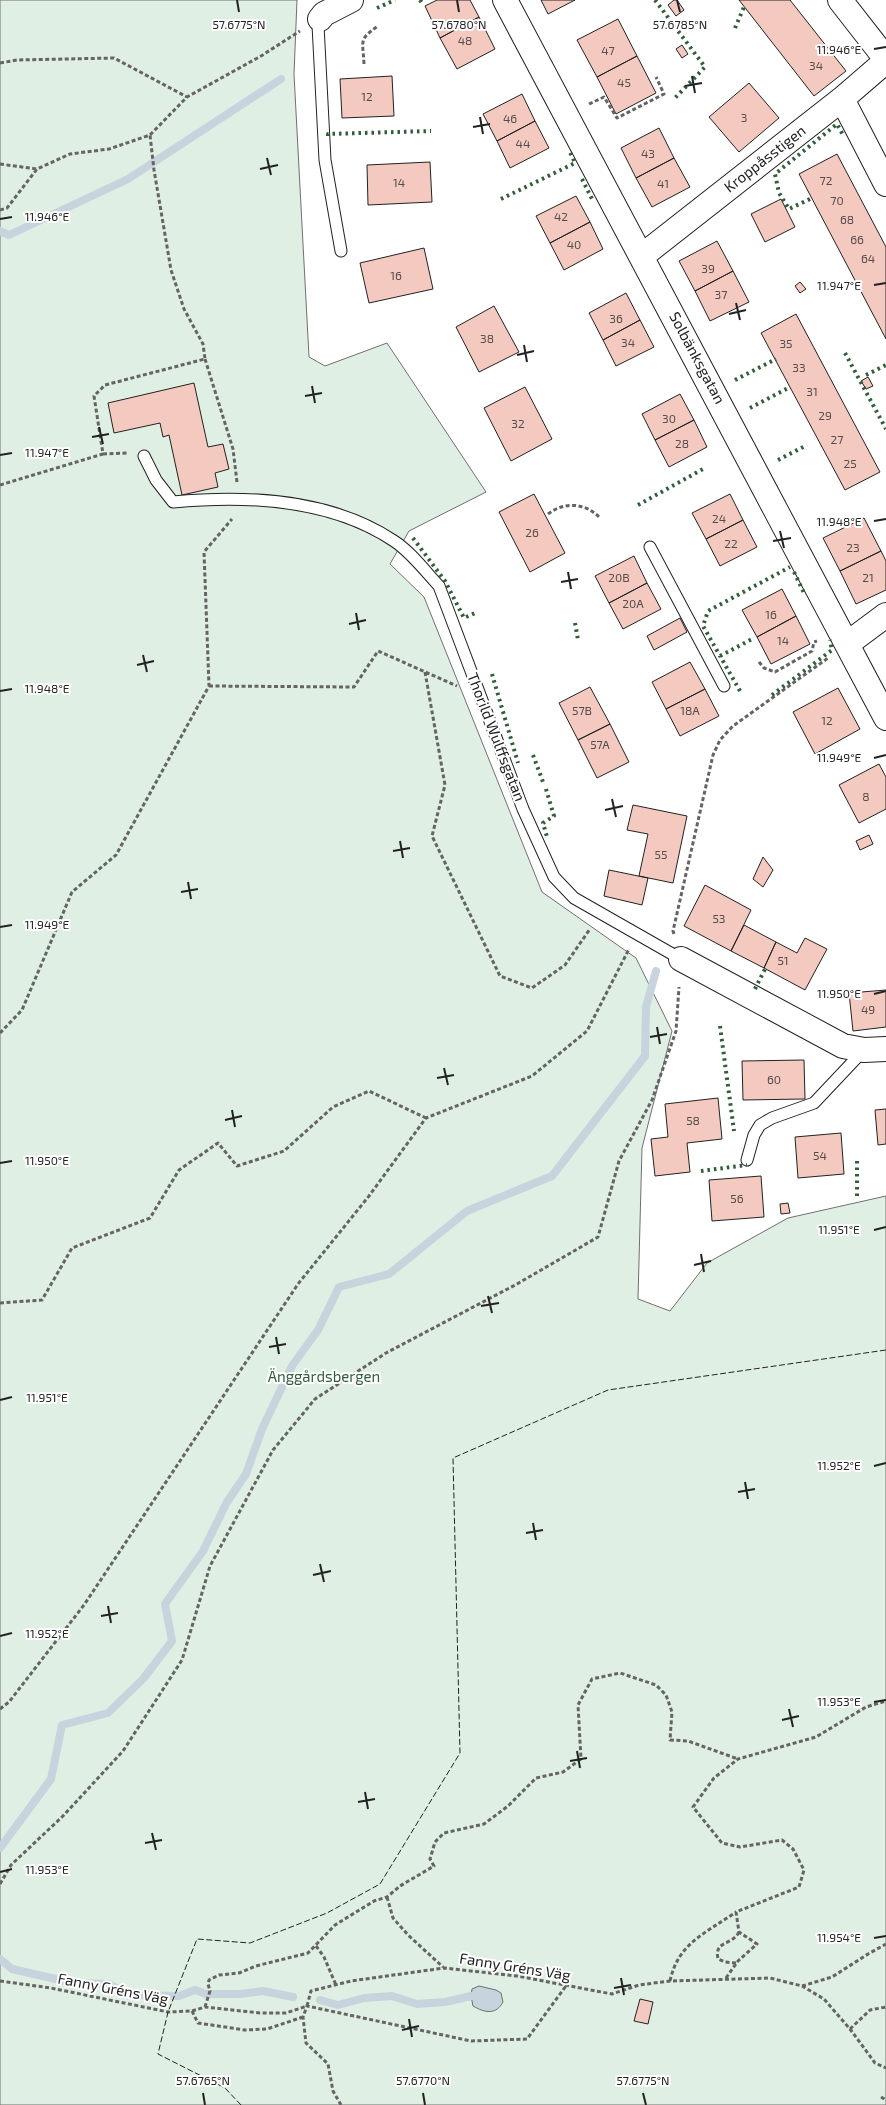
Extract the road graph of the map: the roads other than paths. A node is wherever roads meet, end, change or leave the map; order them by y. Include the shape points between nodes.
1 (351, 0) edge
2 (505, 0) edge
3 (840, 0) edge
4 (320, 19) joint
5 (886, 60) edge
6 (842, 99) junction
7 (886, 184) edge
8 (341, 251) dead end
9 (642, 256) junction
10 (144, 456) road end
11 (650, 547) dead end
12 (886, 616) edge
13 (846, 644) junction
14 (724, 686) dead end
15 (886, 718) edge
16 (681, 959) joint
17 (875, 1050) edge
18 (747, 1160) dead end

1 - 4 street
2 - 9 street, Solbänksgatan
3 - 5 street
4 - 8 lane via 324,150
5 - 6 street, Kroppåsstigen
6 - 7 street
6 - 9 street, Kroppåsstigen
9 - 13 street, Solbänksgatan
10 - 16 lane, Thorild Wulffsgatan via 156,480 173,502 244,499 314,508 354,520 394,541 416,560 439,586 523,810 554,877 574,898
11 - 14 lane
12 - 13 street
13 - 15 street, Solbänksgatan
16 - 17 street, Thorild Wulffsgatan via 843,1046
17 - 18 lane, Thorild Wulffsgatan via 814,1103 772,1118 760,1126

